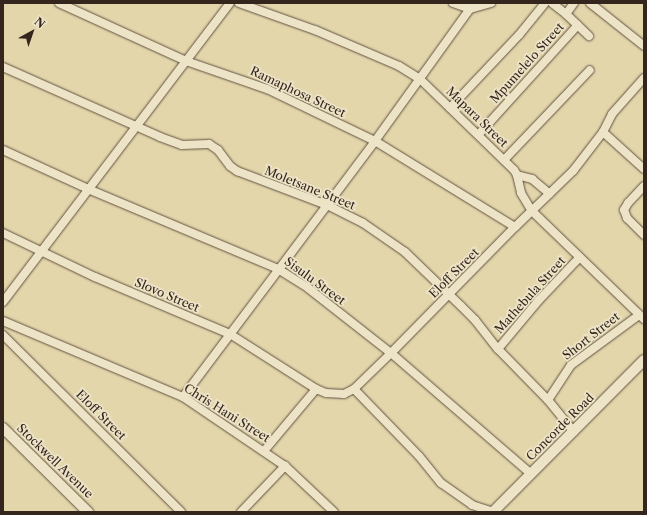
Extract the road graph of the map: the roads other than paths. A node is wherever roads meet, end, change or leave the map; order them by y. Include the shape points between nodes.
1 (59, 3) edge
2 (230, 3) edge
3 (239, 3) edge
4 (453, 3) edge
5 (491, 3) edge
6 (545, 3) edge
7 (552, 3) edge
8 (574, 3) edge
9 (590, 3) edge
10 (472, 6) edge
11 (566, 14) junction
12 (578, 25) junction
13 (589, 36) dead end
14 (644, 46) edge
15 (186, 61) junction
16 (3, 67) edge
17 (590, 70) dead end
18 (644, 78) edge
19 (420, 79) junction
20 (450, 108) junction
21 (136, 126) junction
22 (603, 132) junction
23 (479, 134) junction
24 (374, 141) junction
25 (3, 150) edge
26 (504, 160) junction
27 (644, 169) edge
28 (517, 175) junction
29 (644, 186) edge
30 (88, 190) junction
31 (550, 194) junction
32 (327, 205) junction
33 (532, 211) junction
34 (515, 227) junction
35 (3, 234) edge
36 (644, 235) edge
37 (41, 252) junction
38 (580, 257) junction
39 (278, 269) junction
40 (449, 294) junction
41 (3, 302) edge
42 (642, 317) edge
43 (3, 321) edge
44 (230, 334) junction
45 (3, 335) edge
46 (498, 349) junction
47 (391, 353) junction
48 (644, 360) edge
49 (316, 389) junction
50 (354, 389) junction
51 (183, 398) junction
52 (548, 400) junction
53 (3, 428) edge
54 (574, 432) junction
55 (264, 451) junction
56 (285, 466) junction
57 (531, 474) junction
58 (88, 512) edge
59 (181, 512) edge
60 (241, 512) edge
61 (334, 512) edge
62 (493, 512) edge

1 - 15 street, Ramaphosa Street
2 - 15 street
3 - 19 street, Mapara Street via 315,30 399,66
4 - 10 street
5 - 10 street
6 - 20 street, Mpumelelo Street via 519,35
7 - 11 street
8 - 11 street
9 - 14 street
10 - 19 street
11 - 12 street
12 - 13 street
12 - 23 street, Mpumelelo Street
15 - 21 street
15 - 24 street, Ramaphosa Street via 266,89
16 - 21 street, Moletsane Street
17 - 26 street
18 - 22 street, Eloff Street via 612,114
19 - 20 street, Mapara Street
19 - 24 street
20 - 23 street, Mapara Street
21 - 30 street
21 - 32 street, Moletsane Street via 182,145 210,144 238,171
22 - 27 street
22 - 31 street, Eloff Street via 578,166
23 - 26 street, Mapara Street
24 - 32 street
24 - 34 street, Ramaphosa Street
25 - 30 street, Sisulu Street
26 - 28 street, Mapara Street
28 - 31 street via 532,179
28 - 33 street, Mapara Street via 521,194
29 - 36 street via 624,210 627,218
30 - 37 street
30 - 39 street, Sisulu Street
31 - 33 street, Eloff Street
32 - 39 street
32 - 40 street, Moletsane Street via 393,242
33 - 34 street, Eloff Street
33 - 38 street, Mapara Street
34 - 40 street, Eloff Street
35 - 37 street, Slovo Street
37 - 41 street
37 - 44 street, Slovo Street
38 - 42 street, Mapara Street
38 - 46 street, Mathebula Street
39 - 44 street
39 - 47 street, Sisulu Street via 308,288
40 - 46 street, Moletsane Street via 475,320
40 - 47 street, Eloff Street
42 - 52 street, Short Street via 571,365
43 - 51 street, Chris Hani Street
44 - 49 street, Slovo Street
44 - 51 street
45 - 59 street, Eloff Street
46 - 52 street, Moletsane Street
47 - 50 street, Eloff Street
47 - 57 street, Sisulu Street
48 - 54 street, Concorde Road
49 - 50 street, Eloff Street via 336,394 344,394
49 - 55 street
50 - 62 street via 441,482 472,505
51 - 55 street, Chris Hani Street
52 - 54 street, Moletsane Street
53 - 58 street, Stockwell Avenue
54 - 57 street, Concorde Road
55 - 56 street, Chris Hani Street
56 - 60 street
56 - 61 street, Chris Hani Street
57 - 62 street, Concorde Road

